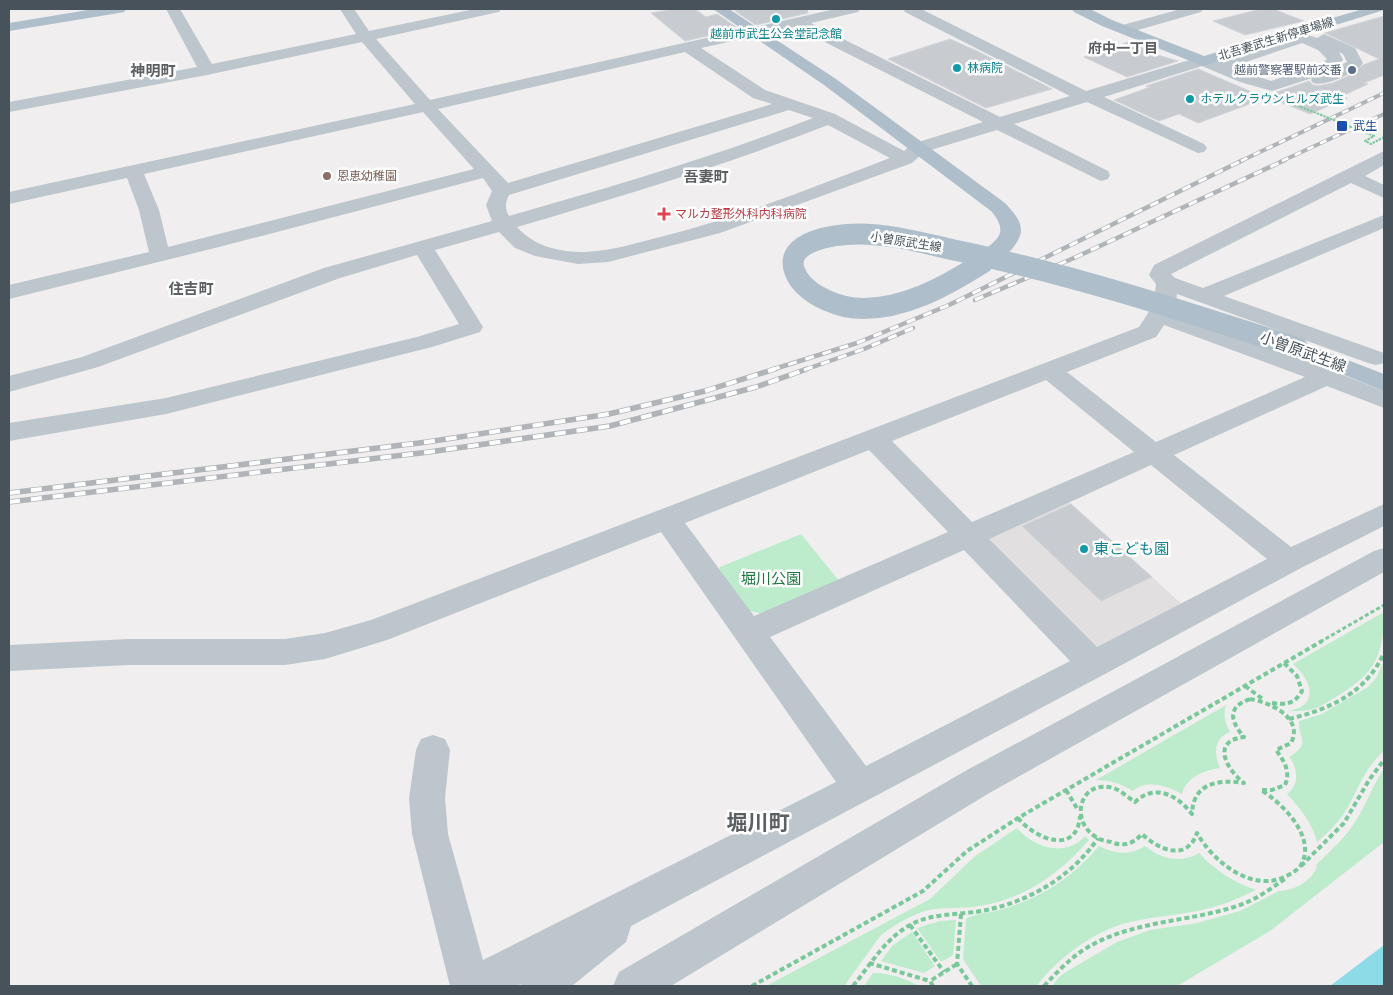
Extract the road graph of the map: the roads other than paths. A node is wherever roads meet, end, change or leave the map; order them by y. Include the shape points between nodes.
1 (119, 9) edge
2 (173, 9) edge
3 (347, 9) edge
4 (494, 9) edge
5 (720, 9) edge
6 (853, 9) edge
7 (910, 9) edge
8 (1079, 9) edge
9 (1196, 9) edge
10 (1370, 10) edge
11 (79, 12) edge
12 (797, 22) junction
13 (9, 27) edge
14 (1124, 29) junction
15 (1317, 30) dead end
16 (754, 32) junction
17 (365, 36) junction
18 (1294, 37) junction
19 (687, 46) junction
20 (1263, 50) junction
21 (1281, 64) junction
22 (1197, 65) junction
23 (207, 70) junction
24 (1314, 77) junction
25 (1087, 97) junction
26 (791, 104) junction
27 (9, 107) edge
28 (427, 107) junction
29 (829, 118) junction
30 (999, 122) junction
31 (1198, 148) dead end
32 (911, 154) junction
33 (1384, 157) edge
34 (487, 171) junction
35 (134, 172) junction
36 (1101, 174) dead end
37 (1351, 176) junction
38 (502, 191) junction
39 (1384, 192) edge
40 (9, 198) edge
41 (1384, 221) edge
42 (504, 224) junction
43 (422, 246) junction
44 (160, 256) junction
45 (1167, 283) junction
46 (9, 292) edge
47 (1204, 296) junction
48 (1156, 315) junction
49 (1050, 370) junction
50 (1375, 372) edge
51 (1327, 377) junction
52 (9, 384) edge
53 (1384, 400) edge
54 (9, 432) edge
55 (873, 438) junction
56 (1153, 453) junction
57 (1384, 514) edge
58 (667, 519) junction
59 (967, 536) junction
60 (1384, 559) edge
61 (1289, 561) junction
62 (750, 632) junction
63 (9, 658) edge
64 (1094, 665) junction
65 (433, 750) dead end
66 (860, 787) junction
67 (674, 883) junction
68 (470, 986) edge
69 (475, 986) edge
70 (540, 986) edge
71 (633, 986) edge

1 - 11 main road
2 - 23 street
3 - 17 street
4 - 17 street
5 - 16 main road, 小曽原武生線
6 - 12 street
7 - 25 street
8 - 14 main road
9 - 14 street
10 - 18 main road, 北吾妻武生新停車場線
11 - 13 main road
12 - 16 street
12 - 30 street
14 - 22 main road
15 - 24 street via 1322,38 1349,51 1355,62 1349,68
16 - 19 street
16 - 32 main road, 小曽原武生線 via 830,82
17 - 23 street
17 - 28 street
18 - 20 street
18 - 22 main road, 北吾妻武生新停車場線
18 - 24 street via 1323,48 1335,58 1332,65
19 - 26 street via 759,94
19 - 28 street
20 - 21 street
20 - 21 street via 1230,63 1245,60
21 - 24 street
22 - 24 street via 1270,86
22 - 24 street via 1256,92 1276,97
22 - 25 street
23 - 27 street
25 - 30 street
25 - 31 street
26 - 29 street
26 - 38 street
28 - 34 street
28 - 35 street
29 - 32 street
29 - 42 street via 686,170
30 - 32 street
30 - 36 street
32 - 42 street via 734,223 607,255 583,258 542,252 522,244
32 - 50 main road, 小曽原武生線, bridge via 990,200 1010,220 1009,239 984,262 949,283 905,301 859,308 837,304 814,294 798,279 793,263 800,249 818,239 844,235 887,236 1013,262 1172,307
33 - 37 street
34 - 38 street
34 - 44 street
35 - 40 street
35 - 44 street via 149,210
37 - 39 street
37 - 45 street via 1162,270 1160,275
38 - 42 street via 496,198 496,209
41 - 47 street
42 - 43 street
43 - 52 street via 332,273 90,362
43 - 54 street via 472,327 424,342 166,406
44 - 46 street
45 - 47 street
45 - 48 street via 1165,304
47 - 50 street
48 - 49 street via 1148,332
48 - 51 street
49 - 55 street
49 - 56 street
50 - 51 street
50 - 53 street
51 - 56 street
55 - 58 street
55 - 59 street
56 - 59 street
56 - 61 street
57 - 61 street
58 - 62 street
58 - 63 street via 406,621 325,646 285,652 129,652
59 - 62 street
59 - 64 street
60 - 71 street via 979,781
61 - 64 street
62 - 66 street
64 - 66 street
65 - 68 street via 427,798 430,834
66 - 67 street
67 - 69 street
67 - 70 street

